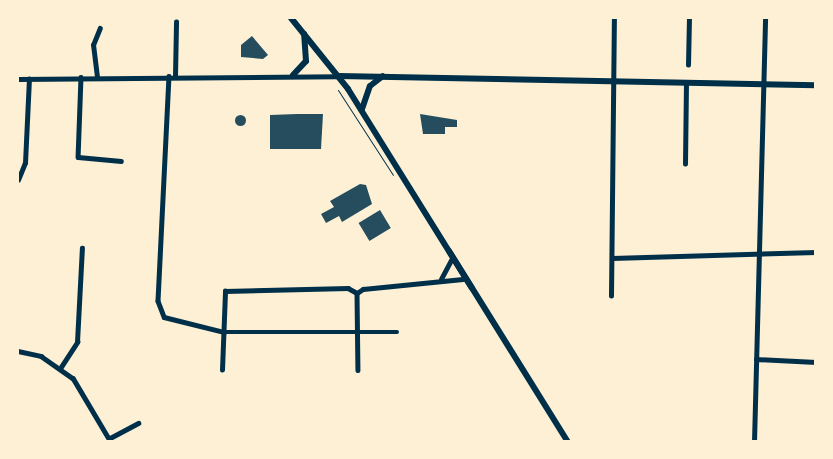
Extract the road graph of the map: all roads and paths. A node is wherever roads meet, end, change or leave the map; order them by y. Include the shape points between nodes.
1 (291, 18) edge
2 (614, 18) edge
3 (689, 18) edge
4 (765, 18) edge
5 (176, 22) dead end
6 (100, 28) dead end
7 (304, 33) junction
8 (688, 65) dead end
9 (293, 75) junction
10 (172, 76) junction
11 (339, 76) junction
12 (383, 76) junction
13 (81, 77) junction
14 (97, 77) junction
15 (18, 79) edge
16 (29, 79) junction
17 (615, 81) junction
18 (686, 83) junction
19 (765, 83) junction
20 (816, 84) edge
21 (338, 90) dead end
22 (362, 110) junction
23 (121, 161) dead end
24 (685, 164) dead end
25 (18, 180) edge
26 (397, 182) dead end
27 (82, 248) dead end
28 (449, 252) junction
29 (816, 252) edge
30 (759, 253) junction
31 (612, 258) junction
32 (451, 260) junction
33 (441, 279) junction
34 (463, 279) junction
35 (472, 288) junction
36 (357, 293) junction
37 (611, 296) dead end
38 (224, 332) junction
39 (357, 332) junction
40 (397, 332) dead end
41 (18, 351) edge
42 (756, 360) junction
43 (816, 362) edge
44 (61, 367) junction
45 (222, 370) dead end
46 (358, 370) dead end
47 (138, 423) dead end
48 (111, 440) edge
49 (568, 442) edge
50 (754, 442) edge

1 - 7 main road
2 - 17 street
3 - 8 street
4 - 19 street
5 - 10 street
6 - 14 street via 93,45
7 - 9 main road via 306,61
7 - 11 main road
9 - 10 street
9 - 11 street
10 - 14 street
10 - 38 street via 158,301 169,322
11 - 12 main road
11 - 22 main road
12 - 17 main road
12 - 22 main road via 370,86
13 - 14 street
13 - 16 street
13 - 23 street via 78,157
15 - 16 street
16 - 25 street via 25,162
17 - 18 main road
17 - 31 street
18 - 19 main road
18 - 24 street
19 - 20 main road
19 - 30 street
21 - 26 path
22 - 28 main road
27 - 44 street via 77,342
28 - 32 main road
28 - 35 main road
29 - 30 street
30 - 31 street
30 - 42 street
31 - 37 street
32 - 33 street
32 - 34 main road
33 - 34 street
33 - 36 street via 396,289 363,289
34 - 35 main road
35 - 49 main road
36 - 38 street via 348,288 225,291
36 - 39 street
38 - 39 street
38 - 45 street
39 - 40 street
39 - 46 street
41 - 44 street
42 - 43 street
42 - 50 street
44 - 48 street via 85,395
47 - 48 street

